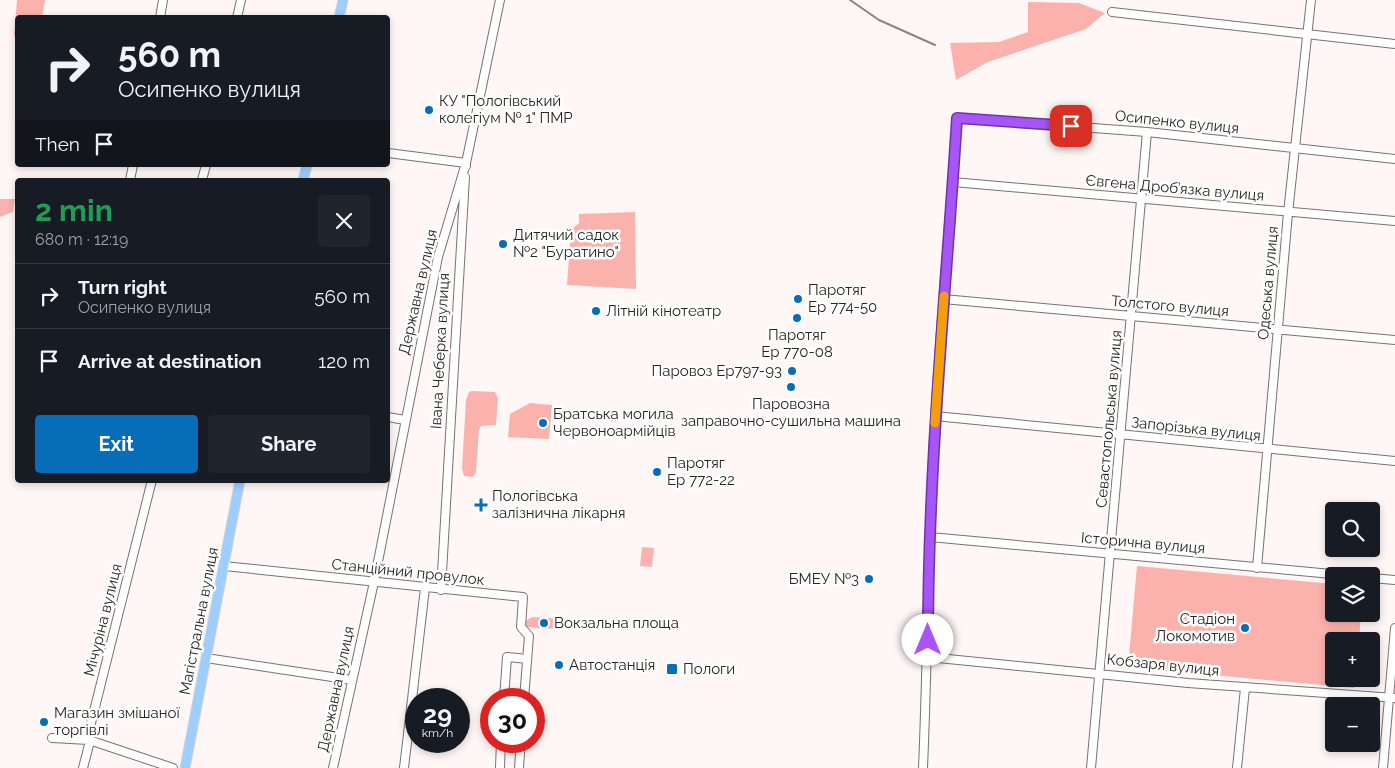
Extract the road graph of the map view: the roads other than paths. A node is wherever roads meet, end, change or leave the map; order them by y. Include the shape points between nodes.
1 (163, 0) edge
2 (241, 0) edge
3 (343, 0) edge
4 (500, 0) edge
5 (1311, 0) edge
6 (1112, 12) dead end
7 (160, 15) edge
8 (238, 15) edge
9 (340, 15) edge
10 (1308, 34) junction
11 (1395, 44) edge
12 (1147, 132) junction
13 (1295, 148) junction
14 (390, 153) edge
15 (1395, 158) edge
16 (466, 163) junction
17 (953, 182) junction
18 (1141, 198) junction
19 (1288, 213) junction
20 (1395, 221) edge
21 (943, 299) junction
22 (1132, 317) junction
23 (1278, 330) junction
24 (1395, 340) edge
25 (935, 416) junction
26 (390, 417) edge
27 (404, 420) junction
28 (1121, 436) junction
29 (1267, 450) junction
30 (1395, 461) edge
31 (151, 483) edge
32 (239, 483) edge
33 (930, 537) junction
34 (1111, 554) junction
35 (224, 566) junction
36 (1257, 568) junction
37 (1325, 574) edge
38 (1380, 579) edge
39 (1395, 580) edge
40 (374, 582) junction
41 (426, 588) junction
42 (441, 590) junction
43 (1395, 628) edge
44 (928, 656) junction
45 (206, 658) junction
46 (527, 660) junction
47 (1099, 672) junction
48 (352, 680) junction
49 (505, 688) edge
50 (525, 688) edge
51 (1245, 688) junction
52 (1392, 698) edge
53 (52, 738) dead end
54 (89, 740) junction
55 (501, 753) edge
56 (520, 753) edge
57 (83, 768) edge
58 (174, 768) edge
59 (185, 768) edge
60 (333, 768) edge
61 (404, 768) edge
62 (500, 768) edge
63 (519, 768) edge
64 (923, 768) edge
65 (1091, 768) edge
66 (1237, 768) edge
67 (1383, 768) edge

1 - 7 street
2 - 8 street
3 - 9 main road
4 - 16 street, Державна вулиця
5 - 10 street, Одеська вулиця
6 - 10 street
10 - 11 street
10 - 13 street, Одеська вулиця
12 - 13 street, Осипенко вулиця
12 - 17 street, Осипенко вулиця via 957,118
12 - 18 street, Севастопольська вулиця
13 - 15 street, Осипенко вулиця
13 - 19 street, Одеська вулиця
14 - 16 street
16 - 27 street, Державна вулиця via 440,249
16 - 42 street, Івана Чеберка вулиця
17 - 18 street, Євгена Дроб’язка вулиця
17 - 21 street
18 - 19 street, Євгена Дроб’язка вулиця
18 - 22 street, Севастопольська вулиця
19 - 20 street, Євгена Дроб’язка вулиця
19 - 23 street, Одеська вулиця
21 - 22 street, Толстого вулиця
21 - 25 street
22 - 23 street, Толстого вулиця
22 - 28 street, Севастопольська вулиця
23 - 24 street, Толстого вулиця
23 - 29 street, Одеська вулиця
25 - 28 street, Запорізька вулиця
25 - 33 street
26 - 27 street
27 - 40 street, Державна вулиця
28 - 29 street, Запорізька вулиця
28 - 34 street, Севастопольська вулиця
29 - 30 street, Запорізька вулиця
29 - 36 street, Одеська вулиця
31 - 54 street, Мічуріна вулиця
32 - 35 main road, Магістральна вулиця
33 - 34 street, Історична вулиця
33 - 44 street
34 - 36 street, Історична вулиця
34 - 47 street, Севастопольська вулиця
35 - 40 street, Станційний провулок
35 - 45 main road, Магістральна вулиця
36 - 37 street, Історична вулиця
38 - 39 street
40 - 41 street, Станційний провулок
40 - 48 street, Державна вулиця
41 - 42 street, Станційний провулок
41 - 61 street
42 - 46 street, Станційний провулок via 524,598 521,627 529,636
43 - 52 street
44 - 47 street, Кобзаря вулиця
44 - 64 street
45 - 48 street
45 - 59 main road, Магістральна вулиця
46 - 49 street via 507,657
46 - 50 street
47 - 51 street, Кобзаря вулиця
47 - 65 street, Севастопольська вулиця
48 - 60 street, Державна вулиця
51 - 52 street, Кобзаря вулиця
51 - 66 street
52 - 67 street
53 - 54 street
54 - 57 street, Мічуріна вулиця
54 - 58 street
55 - 62 street
56 - 63 street

